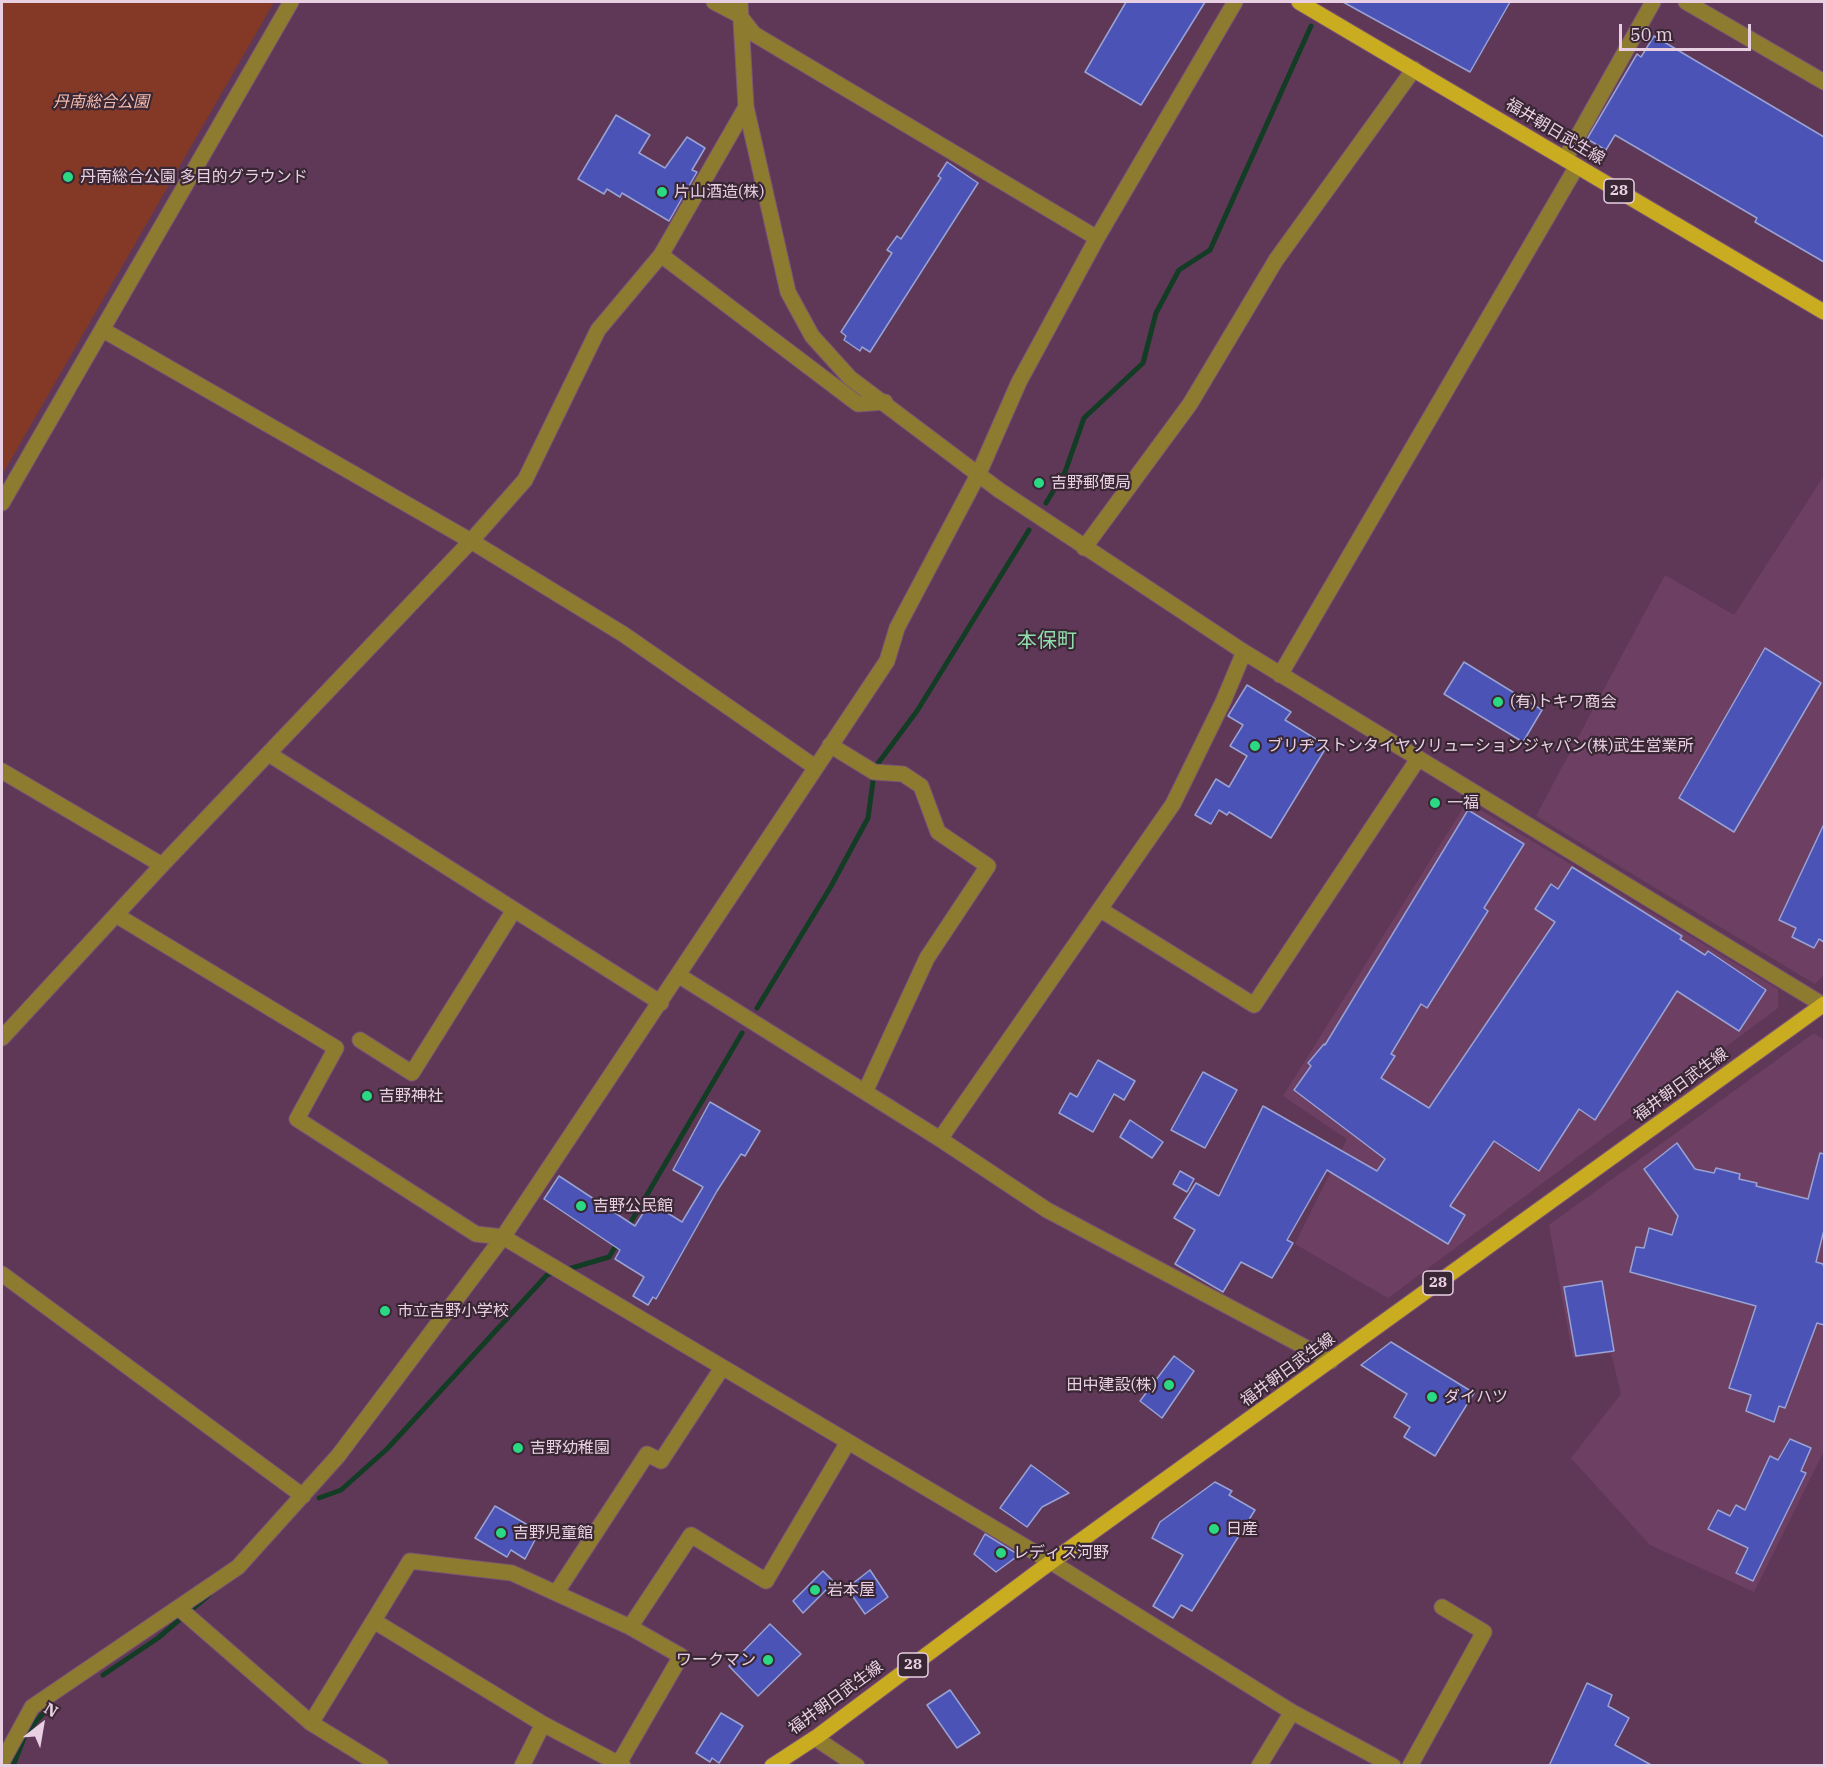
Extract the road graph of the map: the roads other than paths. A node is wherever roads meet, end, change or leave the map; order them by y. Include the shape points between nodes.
1 (291, 2) edge
2 (714, 2) edge
3 (1235, 2) edge
4 (1653, 2) edge
5 (1686, 2) edge
6 (1305, 3) edge
7 (739, 8) edge
8 (1414, 69) junction
9 (1824, 82) edge
10 (746, 106) junction
11 (1571, 163) junction
12 (1097, 238) junction
13 (662, 255) junction
14 (1824, 312) edge
15 (103, 330) junction
16 (885, 402) junction
17 (979, 473) junction
18 (2, 503) edge
19 (471, 541) junction
20 (1084, 548) junction
21 (1244, 652) junction
22 (1280, 675) junction
23 (830, 745) junction
24 (269, 754) junction
25 (1418, 759) junction
26 (815, 768) junction
27 (2, 771) edge
28 (162, 865) junction
29 (514, 910) junction
30 (1101, 910) junction
31 (116, 915) junction
32 (678, 975) junction
33 (661, 1003) junction
34 (1824, 1004) edge
35 (2, 1038) edge
36 (360, 1040) dead end
37 (865, 1092) junction
38 (940, 1139) junction
39 (503, 1237) junction
40 (2, 1274) edge
41 (1331, 1361) junction
42 (722, 1368) junction
43 (848, 1442) junction
44 (303, 1496) junction
45 (1051, 1562) junction
46 (556, 1593) junction
47 (1442, 1607) dead end
48 (180, 1609) junction
49 (374, 1621) junction
50 (630, 1627) junction
51 (1292, 1712) junction
52 (311, 1724) junction
53 (543, 1724) junction
54 (815, 1738) junction
55 (2, 1762) edge
56 (621, 1764) edge
57 (381, 1766) edge
58 (522, 1766) edge
59 (772, 1766) edge
60 (857, 1766) edge
61 (1259, 1766) edge
62 (1393, 1766) edge
63 (1410, 1766) edge

1 - 15 street
2 - 7 street
3 - 12 street
4 - 11 street
5 - 9 street
6 - 8 main road, 福井朝日武生線 / 28
7 - 10 street
7 - 12 street via 754,34
8 - 11 main road, 福井朝日武生線 / 28
8 - 20 street via 1276,260 1190,404
10 - 13 street
10 - 16 street via 788,292 812,336 850,378
11 - 14 main road, 福井朝日武生線 / 28
11 - 22 street
12 - 17 street via 1019,382
13 - 16 street via 858,404
13 - 19 street via 598,330 525,480
15 - 18 street
15 - 19 street
16 - 17 street
17 - 20 street
17 - 23 street via 897,628 887,661
19 - 24 street
19 - 26 street via 623,634
20 - 21 street
21 - 22 street
21 - 30 street via 1173,804
22 - 25 street
23 - 26 street
23 - 37 street via 874,772 903,774 921,786 938,832 988,866 927,958
24 - 28 street
24 - 29 street
25 - 30 street via 1254,1005
25 - 34 street
26 - 32 street
27 - 28 street
28 - 31 street
29 - 33 street
29 - 36 street via 412,1072
30 - 38 street
31 - 35 street
31 - 39 street via 336,1048 297,1119 477,1234
32 - 33 street
32 - 37 street
33 - 39 street
34 - 41 main road, 福井朝日武生線 / 28
37 - 38 street
38 - 41 street via 1047,1210
39 - 42 street
39 - 44 street via 338,1456
40 - 44 street
41 - 45 main road, 福井朝日武生線 / 28
42 - 43 street
42 - 46 street via 661,1461 647,1454
43 - 45 street
43 - 50 street via 765,1581 691,1535
44 - 48 street via 238,1567
45 - 51 street
45 - 54 main road, 福井朝日武生線 / 28
46 - 49 street via 512,1573 410,1561
46 - 50 street
47 - 63 street via 1484,1632
48 - 52 street
48 - 55 street via 32,1707
49 - 52 street
49 - 53 street
50 - 56 street via 681,1656
51 - 61 street
51 - 62 street
52 - 57 street
53 - 56 street
53 - 58 street
54 - 59 main road, 福井朝日武生線 / 28
54 - 60 street

